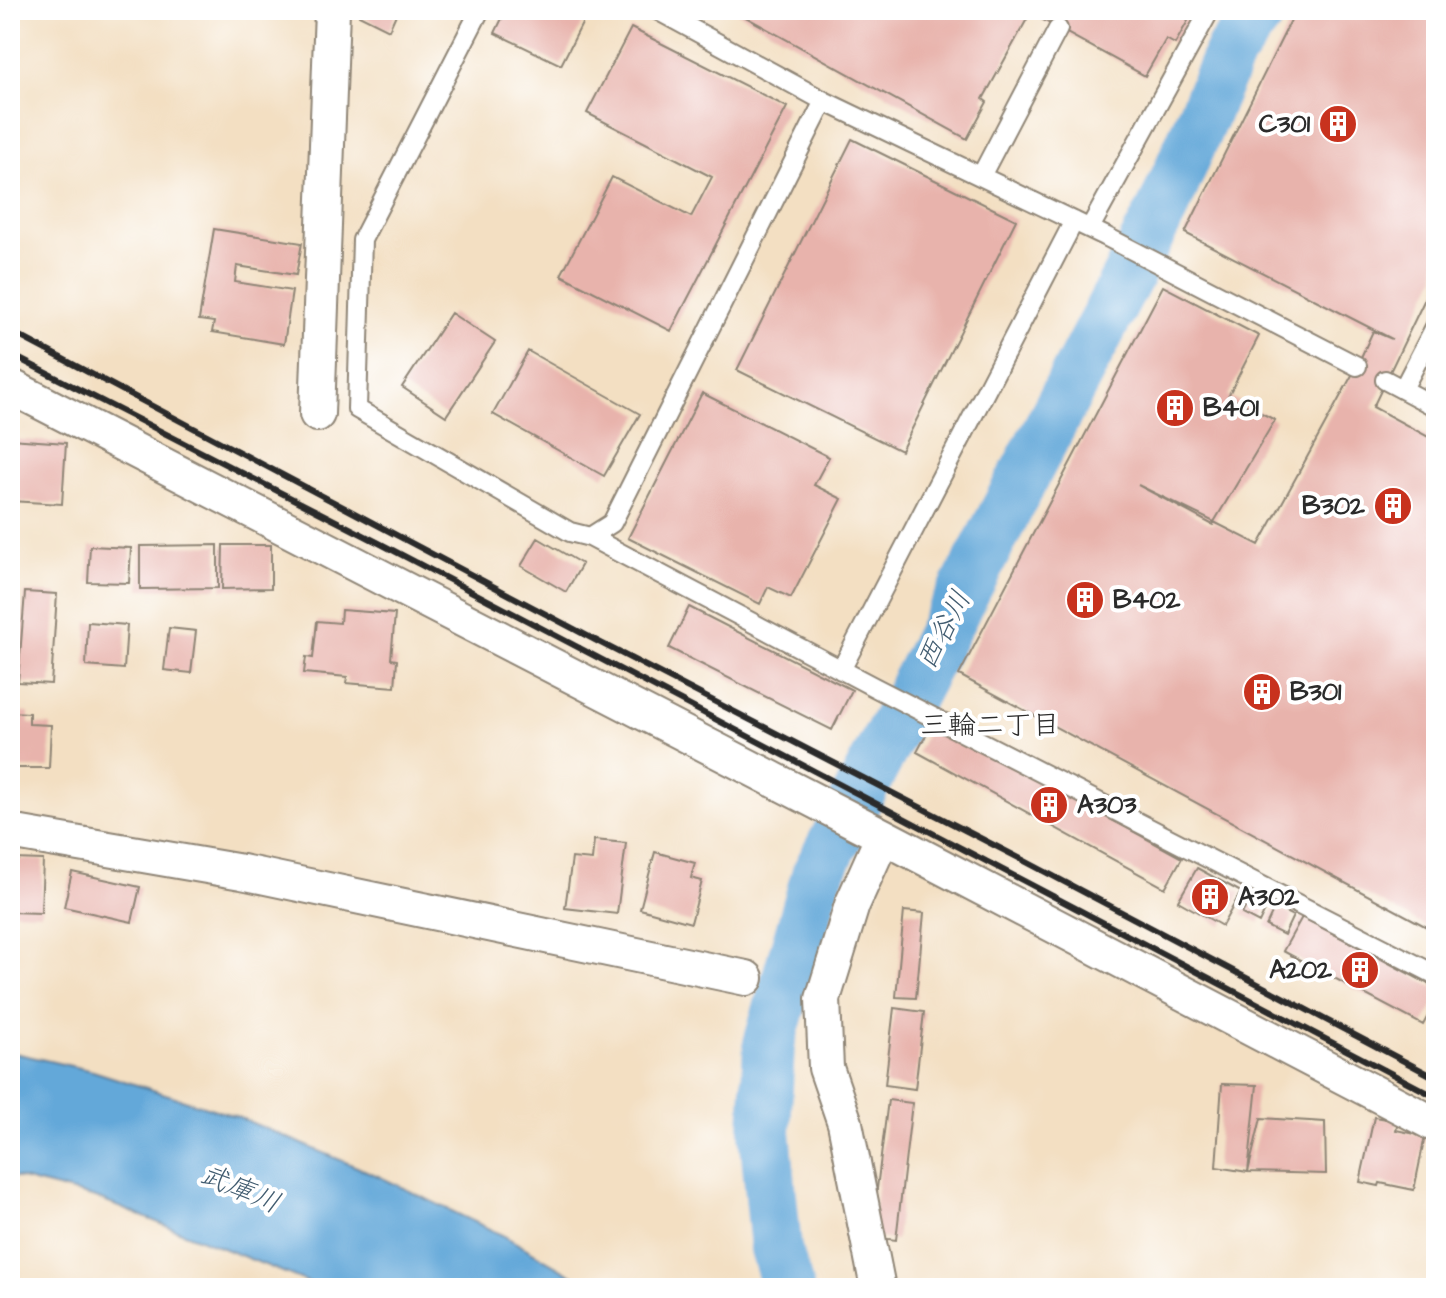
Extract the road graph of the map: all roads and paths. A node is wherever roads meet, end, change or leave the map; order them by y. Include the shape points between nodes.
1 (332, 10) edge
2 (480, 10) edge
3 (657, 10) edge
4 (1210, 10) edge
5 (1058, 29) dead end
6 (824, 101) junction
7 (981, 176) junction
8 (1090, 228) junction
9 (1436, 325) edge
10 (1357, 366) dead end
11 (1385, 380) dead end
12 (10, 386) edge
13 (1403, 389) junction
14 (1436, 407) edge
15 (317, 414) dead end
16 (590, 537) junction
17 (841, 670) junction
18 (10, 832) edge
19 (883, 836) junction
20 (1436, 975) edge
21 (746, 978) dead end
22 (1436, 1125) edge
23 (878, 1288) edge

1 - 15 street
2 - 16 lane via 362,240 357,409 570,532
3 - 6 lane
4 - 8 lane
5 - 7 lane
6 - 7 lane
6 - 16 lane via 612,523
7 - 8 lane
8 - 10 lane
8 - 17 lane
9 - 13 lane
11 - 13 lane
12 - 19 street
13 - 14 lane
16 - 17 lane
17 - 20 lane
18 - 21 street via 258,875
19 - 22 street
19 - 23 street via 852,905 823,999 826,1068 845,1123

